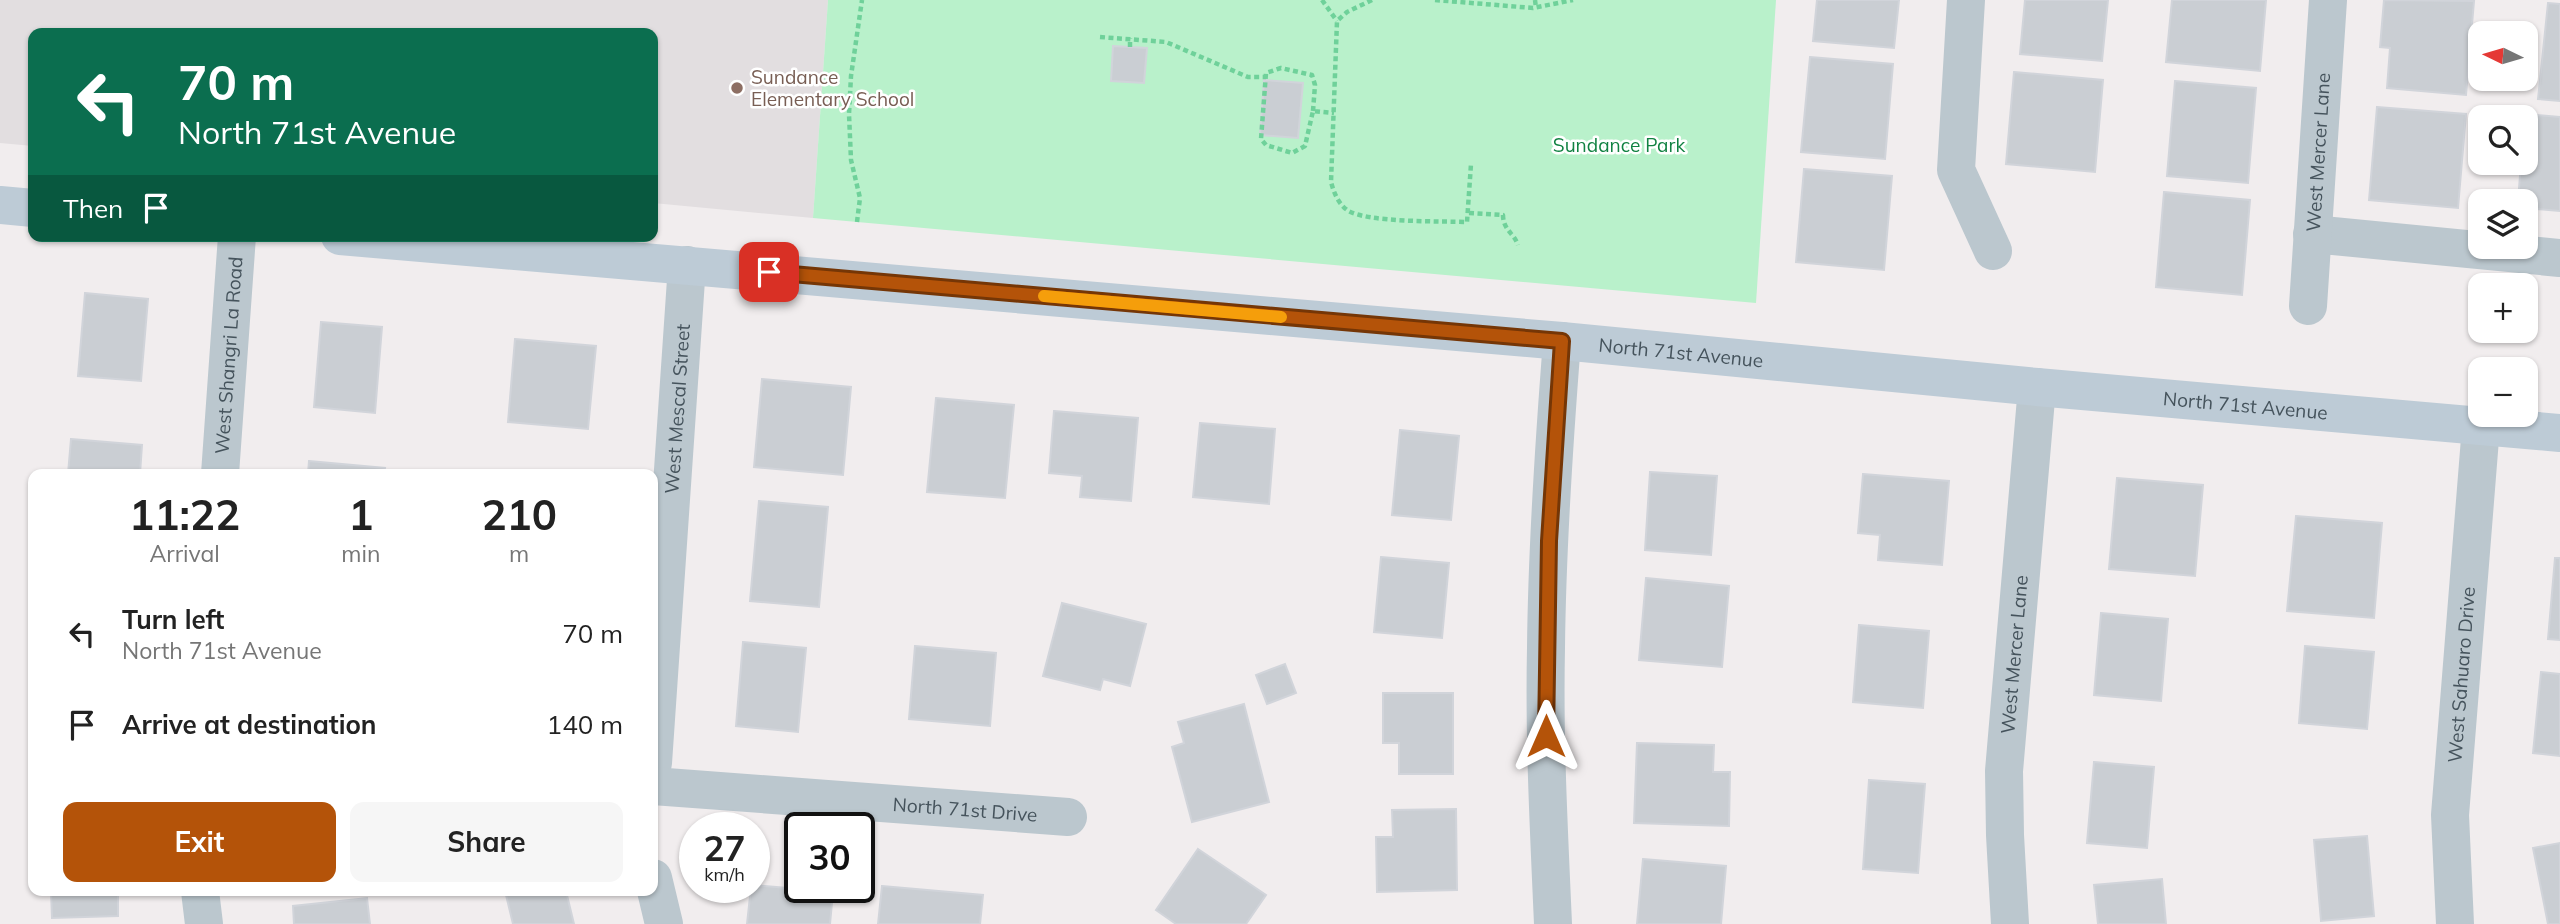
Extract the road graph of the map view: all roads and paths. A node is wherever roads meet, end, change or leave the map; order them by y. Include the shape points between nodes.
1 (862, 0) edge
2 (1322, 0) edge
3 (1372, 0) edge
4 (1435, 0) edge
5 (1535, 0) edge
6 (1573, 0) edge
7 (1966, 0) edge
8 (2328, 0) edge
9 (1536, 8) junction
10 (1337, 21) junction
11 (1100, 37) dead end
12 (1130, 38) junction
13 (1130, 47) dead end
14 (1266, 77) junction
15 (1313, 111) junction
16 (1334, 113) junction
17 (1471, 164) dead end
18 (0, 205) edge
19 (28, 208) edge
20 (1468, 213) junction
21 (857, 222) dead end
22 (2312, 234) junction
23 (237, 242) edge
24 (412, 242) edge
25 (1518, 245) dead end
26 (1993, 251) dead end
27 (2560, 258) edge
28 (687, 265) junction
29 (2308, 306) dead end
30 (1562, 341) junction
31 (2037, 387) junction
32 (2468, 425) edge
33 (2481, 427) edge
34 (2492, 427) edge
35 (2560, 433) edge
36 (220, 469) edge
37 (658, 690) edge
38 (658, 786) edge
39 (1068, 817) dead end
40 (201, 896) edge
41 (657, 896) edge
42 (204, 924) edge
43 (664, 924) edge
44 (1553, 924) edge
45 (2010, 924) edge
46 (2455, 924) edge

1 - 21 path via 849,114 851,160 860,198
2 - 10 path
3 - 10 path
4 - 9 path
5 - 9 path
6 - 9 path
7 - 26 street via 1956,170
8 - 22 street, West Mercer Lane
10 - 16 path
11 - 12 path
12 - 13 path
12 - 14 path via 1167,42 1248,77
14 - 15 path via 1281,68 1312,75
14 - 15 path via 1261,139 1266,145 1292,153 1305,146
15 - 16 path
16 - 20 path via 1331,182 1335,195 1350,212 1367,217 1467,222
17 - 20 path
18 - 19 street
20 - 25 path via 1503,215 1506,230
22 - 27 street
22 - 29 street, West Mercer Lane
23 - 36 street, West Shangri La Road
24 - 28 street, North 71st Avenue
28 - 30 street, North 71st Avenue
28 - 37 street, West Mescal Street
30 - 31 street, North 71st Avenue
30 - 44 street via 1546,649
31 - 32 street, North 71st Avenue
31 - 45 street, West Mercer Lane via 2004,771
33 - 46 street, West Sahuaro Drive via 2450,815
34 - 35 street, North 71st Avenue
38 - 39 street, North 71st Drive
40 - 42 street
41 - 43 street

